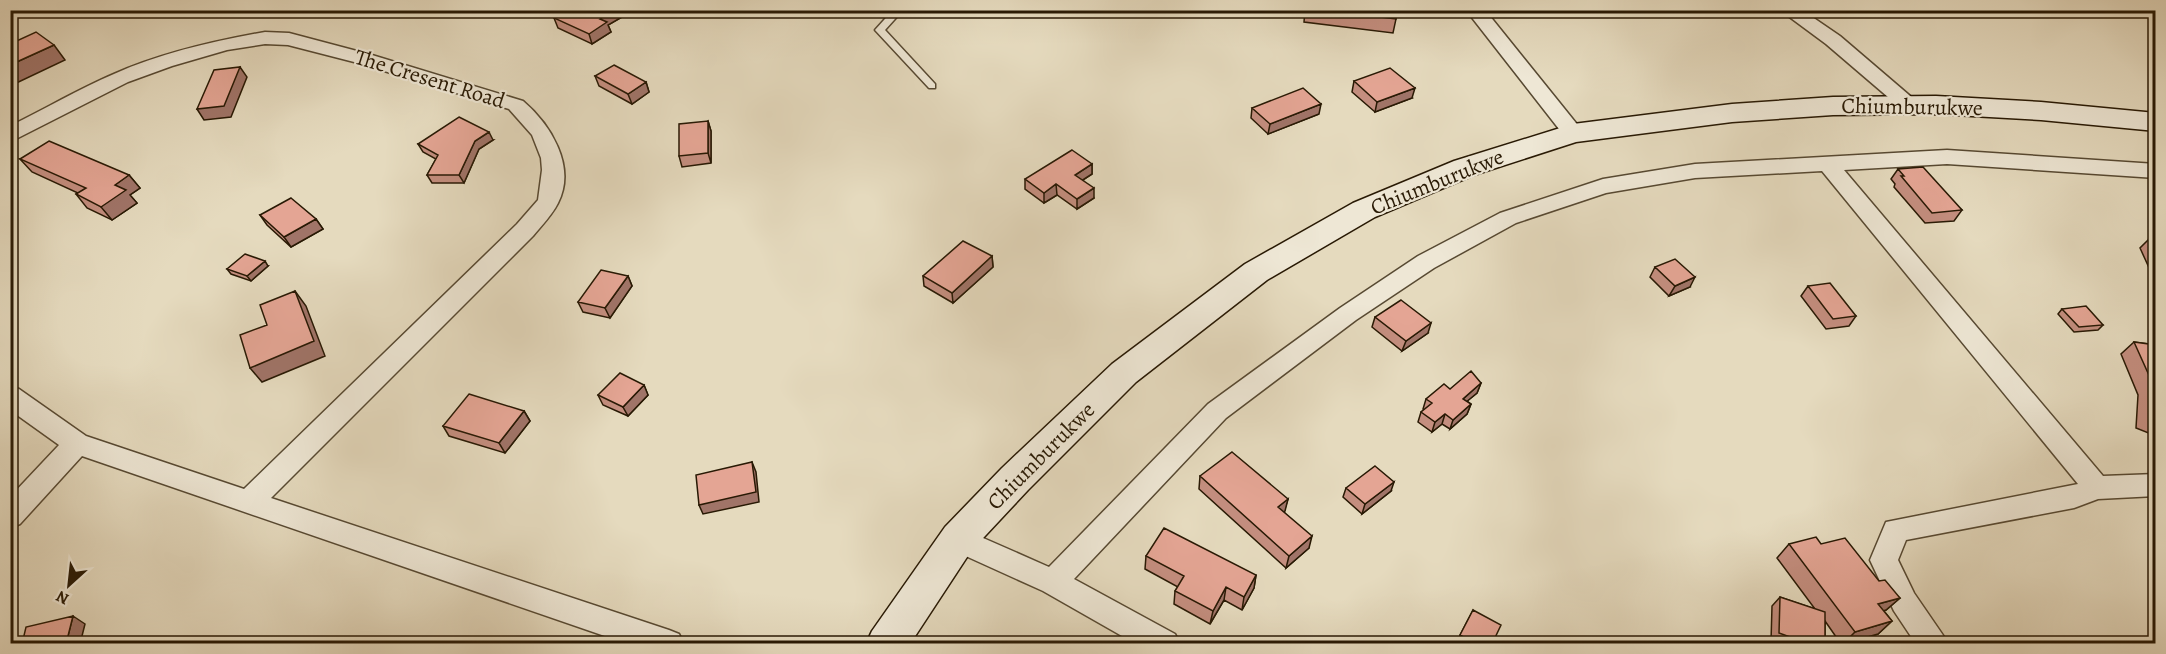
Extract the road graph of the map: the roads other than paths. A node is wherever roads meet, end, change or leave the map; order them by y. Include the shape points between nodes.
1 (899, 10) edge
2 (1475, 10) edge
3 (1789, 10) edge
4 (932, 86) dead end
5 (1909, 105) junction
6 (2153, 125) edge
7 (1573, 133) junction
8 (10, 135) edge
9 (1826, 162) junction
10 (2156, 171) edge
11 (10, 396) edge
12 (77, 444) junction
13 (2156, 485) edge
14 (2097, 488) junction
15 (249, 502) junction
16 (10, 516) edge
17 (958, 539) junction
18 (1053, 582) junction
19 (669, 644) edge
20 (886, 644) edge
21 (1165, 644) edge
22 (1934, 644) edge

1 - 4 lane via 880,30
2 - 7 street
3 - 5 street via 1833,40
5 - 6 street, Chiumburukwe via 2041,111
5 - 7 street, Chiumburukwe via 1732,113
7 - 17 street, Chiumburukwe via 1464,168 1364,210 1256,272 1124,374
8 - 15 street, The Cresent Road via 121,78 225,45 265,38 289,39 365,59 516,105 530,116 546,142 556,170 550,198 525,230
9 - 10 street via 1947,157
9 - 14 street
9 - 18 street via 1695,171 1603,186 1508,218 1426,262 1217,411
11 - 12 street
12 - 15 street
12 - 16 street
13 - 14 street
14 - 22 street via 1998,513 1896,530 1884,560 1904,602
15 - 19 street
17 - 18 street
17 - 20 street, Chiumburukwe
18 - 21 street

